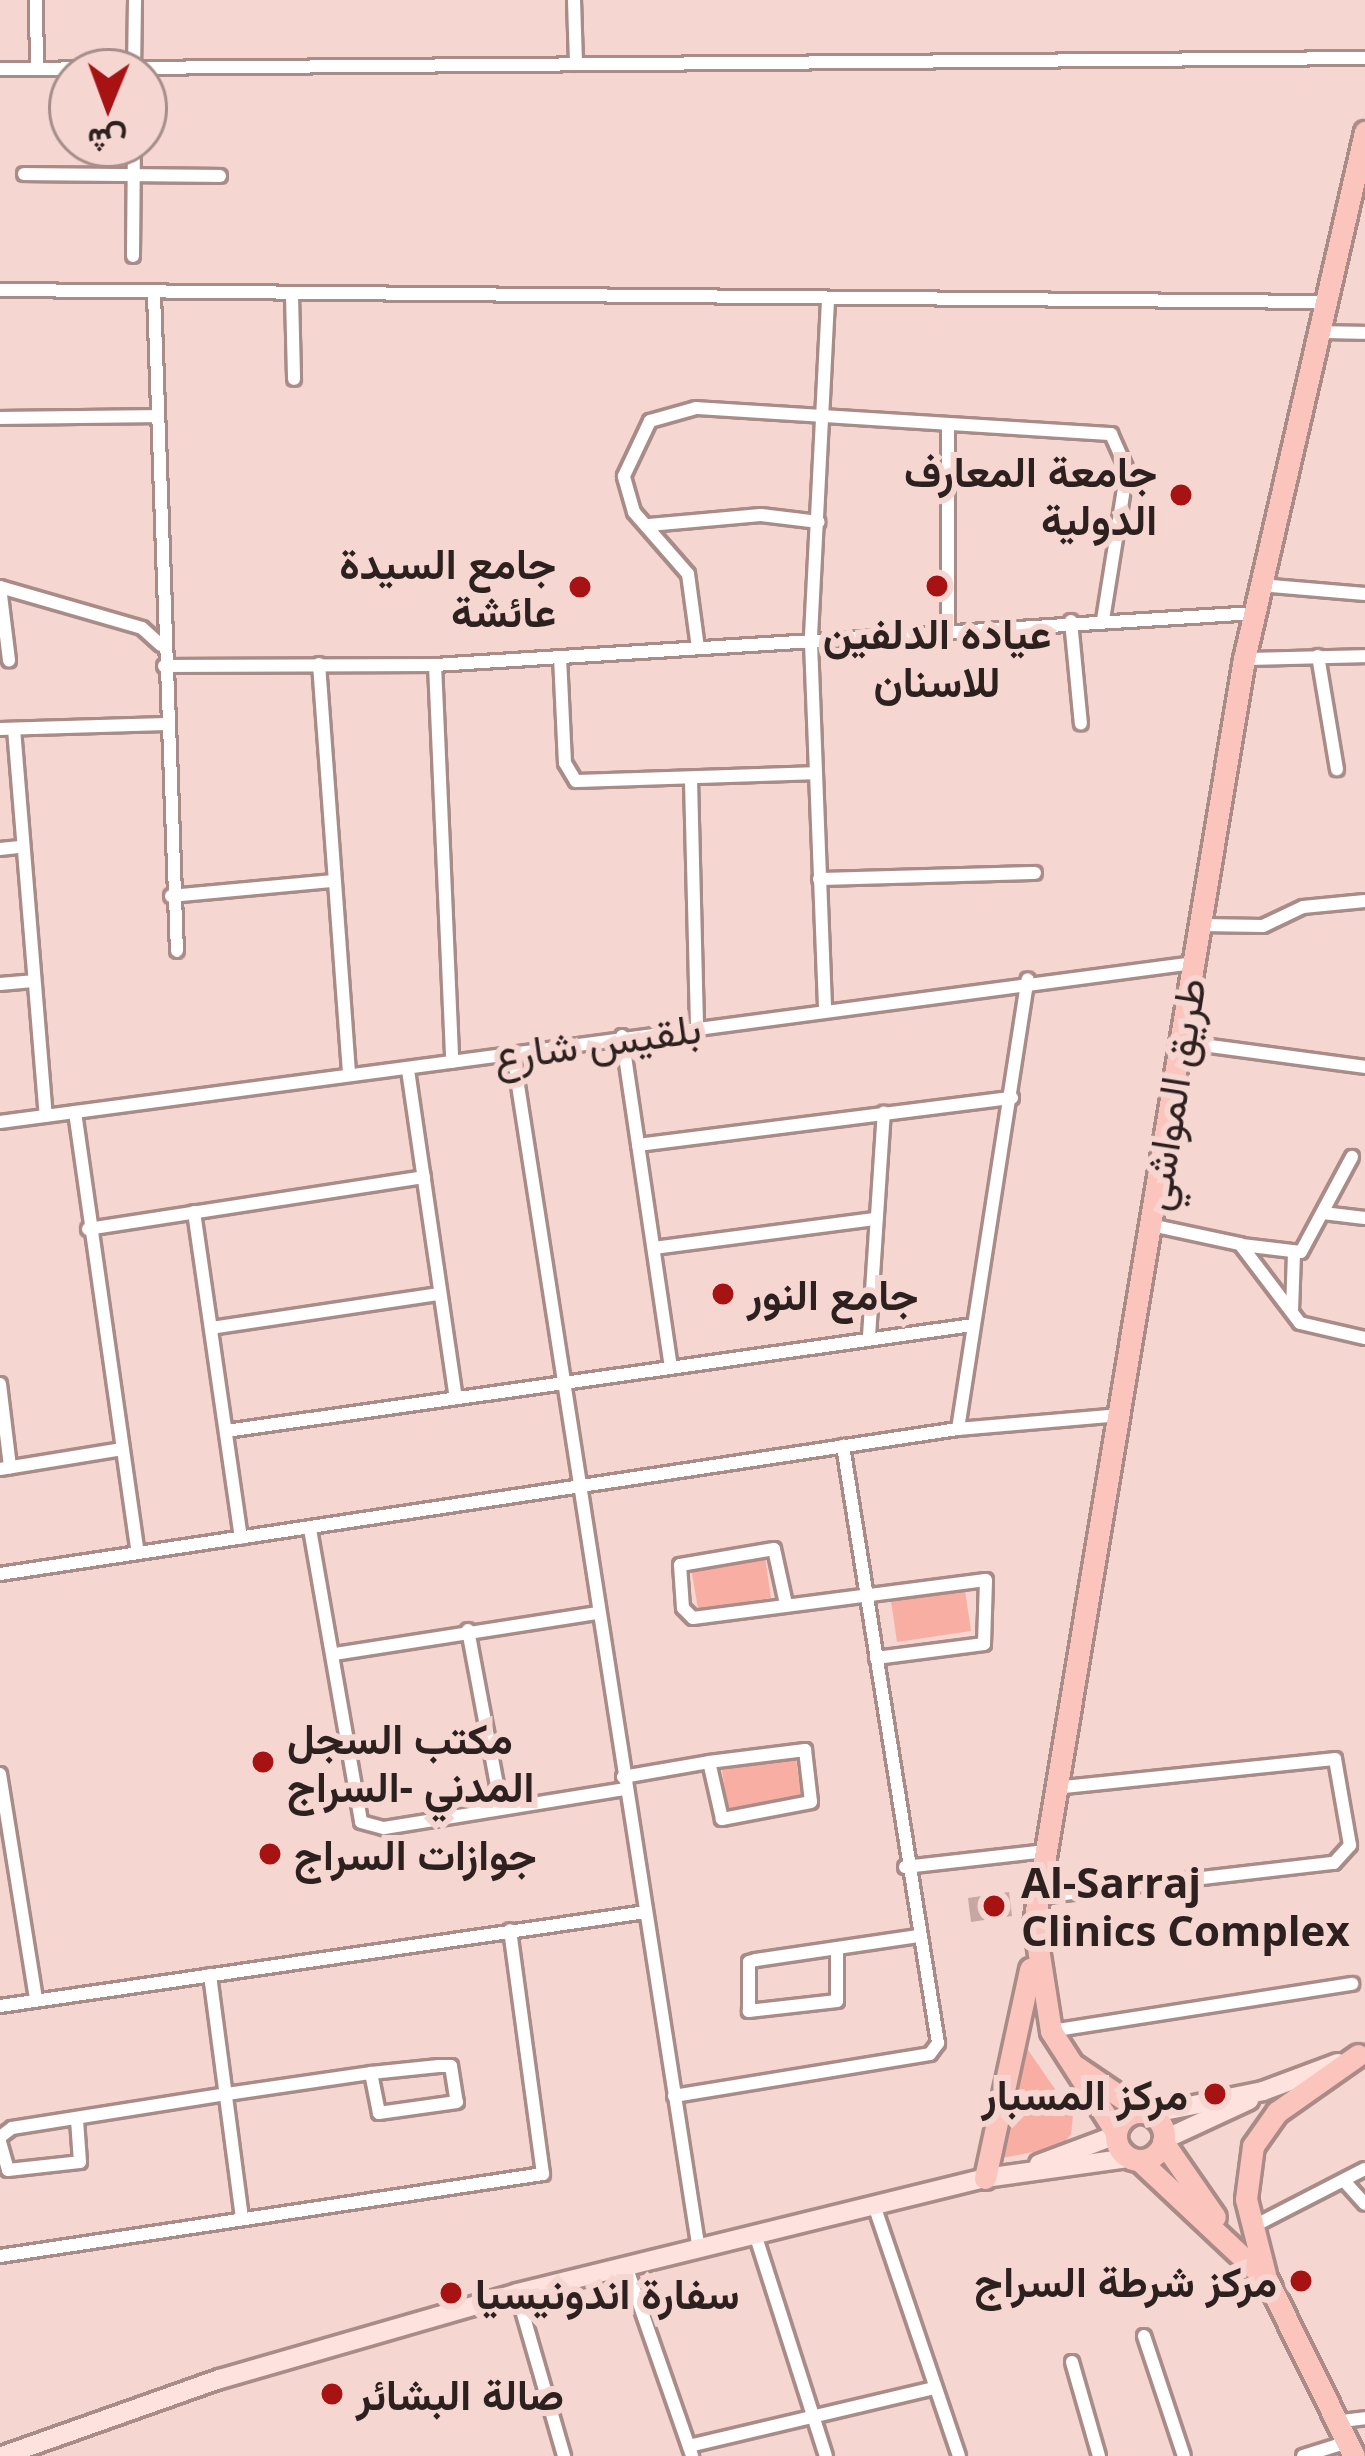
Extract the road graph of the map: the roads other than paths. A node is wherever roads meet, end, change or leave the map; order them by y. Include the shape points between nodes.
1 (36, 0) edge
2 (135, 0) edge
3 (574, 0) edge
4 (134, 48) edge
5 (1365, 58) edge
6 (576, 64) junction
7 (0, 69) edge
8 (37, 69) junction
9 (48, 69) edge
10 (168, 70) edge
11 (1365, 132) edge
12 (134, 168) edge
13 (24, 174) dead end
14 (134, 176) junction
15 (220, 176) dead end
16 (133, 256) dead end
17 (0, 290) edge
18 (154, 294) junction
19 (292, 296) junction
20 (828, 299) junction
21 (1321, 302) junction
22 (1314, 332) junction
23 (1365, 333) edge
24 (294, 379) dead end
25 (157, 416) junction
26 (0, 418) edge
27 (826, 419) junction
28 (948, 428) junction
29 (819, 522) junction
30 (649, 525) junction
31 (1259, 584) junction
32 (0, 587) edge
33 (1365, 594) edge
34 (1254, 613) junction
35 (1103, 620) junction
36 (1071, 621) junction
37 (948, 626) junction
38 (812, 636) junction
39 (162, 645) junction
40 (698, 648) junction
41 (1318, 656) junction
42 (1365, 656) edge
43 (560, 657) junction
44 (1244, 659) junction
45 (9, 661) dead end
46 (319, 664) junction
47 (435, 665) junction
48 (164, 666) junction
49 (166, 724) junction
50 (1081, 724) dead end
51 (7, 729) edge
52 (1337, 769) dead end
53 (814, 773) junction
54 (691, 780) junction
55 (18, 847) junction
56 (0, 849) edge
57 (1035, 873) dead end
58 (819, 879) junction
59 (333, 881) junction
60 (171, 896) junction
61 (1365, 901) edge
62 (1200, 926) junction
63 (177, 951) dead end
64 (1194, 963) junction
65 (1028, 979) junction
66 (33, 980) junction
67 (0, 984) edge
68 (825, 1007) junction
69 (698, 1027) junction
70 (622, 1036) junction
71 (1181, 1042) junction
72 (513, 1053) junction
73 (452, 1062) junction
74 (1365, 1067) edge
75 (408, 1070) junction
76 (349, 1075) junction
77 (1012, 1098) junction
78 (75, 1112) junction
79 (884, 1113) junction
80 (46, 1116) junction
81 (0, 1122) edge
82 (638, 1145) junction
83 (1352, 1157) dead end
84 (424, 1177) junction
85 (194, 1212) junction
86 (1323, 1213) junction
87 (1365, 1218) edge
88 (874, 1219) junction
89 (1151, 1225) junction
90 (88, 1228) junction
91 (1240, 1244) junction
92 (654, 1248) junction
93 (1294, 1253) junction
94 (438, 1294) junction
95 (1292, 1311) junction
96 (973, 1325) junction
97 (211, 1328) junction
98 (869, 1336) junction
99 (1365, 1338) edge
100 (670, 1363) junction
101 (563, 1381) junction
102 (0, 1384) edge
103 (455, 1394) junction
104 (1120, 1415) junction
105 (958, 1429) junction
106 (226, 1431) junction
107 (843, 1446) junction
108 (122, 1449) junction
109 (5, 1468) edge
110 (580, 1488) junction
111 (310, 1529) junction
112 (241, 1538) junction
113 (137, 1552) junction
114 (0, 1574) edge
115 (862, 1593) junction
116 (786, 1604) junction
117 (597, 1613) junction
118 (468, 1630) junction
119 (335, 1654) junction
120 (876, 1658) junction
121 (709, 1762) junction
122 (1, 1783) edge
123 (624, 1783) junction
124 (1056, 1788) junction
125 (501, 1807) junction
126 (1046, 1851) junction
127 (905, 1867) junction
128 (1038, 1897) junction
129 (646, 1912) junction
130 (510, 1930) junction
131 (918, 1936) junction
132 (836, 1948) junction
133 (1034, 1951) junction
134 (210, 1975) junction
135 (1352, 1984) dead end
136 (36, 2000) junction
137 (0, 2006) edge
138 (1051, 2031) junction
139 (1362, 2054) edge
140 (1065, 2058) junction
141 (371, 2073) junction
142 (1263, 2091) junction
143 (227, 2094) junction
144 (674, 2096) junction
145 (1146, 2113) junction
146 (77, 2120) junction
147 (1116, 2133) junction
148 (0, 2139) edge
149 (1163, 2141) junction
150 (1135, 2159) junction
151 (1029, 2168) junction
152 (1365, 2168) edge
153 (985, 2178) junction
154 (1346, 2183) junction
155 (1365, 2204) edge
156 (874, 2205) junction
157 (242, 2219) junction
158 (1252, 2227) junction
159 (756, 2237) junction
160 (1232, 2243) junction
161 (699, 2250) junction
162 (0, 2256) edge
163 (626, 2266) junction
164 (1267, 2280) junction
165 (517, 2293) junction
166 (1144, 2336) dead end
167 (1072, 2362) dead end
168 (935, 2388) junction
169 (815, 2419) junction
170 (1365, 2419) edge
171 (1348, 2440) edge
172 (691, 2451) edge
173 (2, 2456) edge
174 (564, 2456) edge
175 (826, 2456) edge
176 (959, 2456) edge
177 (1099, 2456) edge
178 (1184, 2456) edge
179 (1303, 2456) edge

1 - 8 street
2 - 4 street
3 - 6 street
5 - 6 street
6 - 10 street
7 - 8 street
8 - 9 street
11 - 21 main road, طريق المواشي
12 - 14 street
13 - 14 street
14 - 15 street
14 - 16 street
17 - 18 street
18 - 19 street
18 - 25 street
19 - 20 street
19 - 24 street
20 - 21 street
20 - 27 street
21 - 22 main road, طريق المواشي
22 - 23 street
22 - 31 main road, طريق المواشي
25 - 26 street
25 - 39 street
27 - 28 street
27 - 29 street
27 - 30 street via 696,408 650,421 624,476 627,498
28 - 35 street via 1120,439 1127,470
28 - 37 street
29 - 30 street via 761,515
29 - 38 street
30 - 40 street via 688,574
31 - 33 street
31 - 34 main road, طريق المواشي
32 - 39 street via 142,628
32 - 45 street
34 - 35 street
34 - 44 main road, طريق المواشي
35 - 36 street
36 - 37 street
36 - 50 street
37 - 38 street
38 - 40 street
38 - 53 street
39 - 48 street
40 - 43 street
41 - 42 street
41 - 44 street
41 - 52 street
43 - 47 street
43 - 54 street via 569,777
44 - 62 main road, طريق المواشي
46 - 47 street
46 - 48 street
46 - 59 street
47 - 73 street
48 - 49 street
49 - 51 street
49 - 60 street
51 - 55 street
53 - 54 street
53 - 58 street
54 - 69 street
55 - 56 street
55 - 66 street
57 - 58 street
58 - 68 street
59 - 60 street
59 - 76 street
60 - 63 street
61 - 62 street via 1304,907 1263,926
62 - 64 main road, طريق المواشي
64 - 65 street, بلقيس شارع
64 - 71 main road, طريق المواشي
65 - 68 street, بلقيس شارع
65 - 77 street
66 - 67 street
66 - 80 street
68 - 69 street, بلقيس شارع
69 - 70 street, بلقيس شارع
70 - 72 street, بلقيس شارع
70 - 82 street
71 - 74 street
71 - 89 main road, طريق المواشي
72 - 73 street, بلقيس شارع
72 - 101 street
73 - 75 street, بلقيس شارع
75 - 76 street, بلقيس شارع
75 - 84 street
76 - 78 street, بلقيس شارع
77 - 79 street
77 - 96 street
78 - 80 street, بلقيس شارع
78 - 90 street
79 - 82 street
79 - 88 street
80 - 81 street, بلقيس شارع
82 - 92 street
83 - 86 street
84 - 85 street
84 - 94 street
85 - 90 street
85 - 97 street
86 - 87 street
86 - 93 street
88 - 92 street
88 - 98 street
89 - 91 street
89 - 104 main road, طريق المواشي
90 - 108 street
91 - 93 street
91 - 95 street
92 - 100 street
93 - 95 street
94 - 97 street
94 - 103 street
95 - 99 street via 1312,1329
96 - 98 street
96 - 105 street
97 - 106 street
98 - 100 street
100 - 101 street
101 - 103 street
101 - 110 street
102 - 109 street
103 - 106 street
104 - 105 street
104 - 124 main road, طريق المواشي
105 - 107 street
106 - 112 street
107 - 110 street
107 - 115 street
108 - 109 street
108 - 113 street
110 - 111 street
110 - 117 street
111 - 112 street
111 - 119 street
112 - 113 street
113 - 114 street
115 - 116 street
115 - 120 street
115 - 120 street via 981,1579 990,1588 984,1644
116 - 116 street via 774,1549 680,1565 688,1618
117 - 118 street
117 - 123 street
118 - 119 street
118 - 125 street
119 - 125 street via 361,1822 384,1828
120 - 127 street
121 - 121 street via 806,1750 811,1802 722,1819
121 - 123 street
122 - 136 street
123 - 125 street
123 - 129 street
124 - 126 main road, طريق المواشي
124 - 128 street via 1335,1759 1350,1845 1334,1863
126 - 127 street
126 - 128 main road, طريق المواشي
127 - 131 street
128 - 133 main road, طريق المواشي
129 - 130 street
129 - 144 street
130 - 134 street
130 - 157 street via 543,2174
131 - 132 street
131 - 144 street via 937,2050
132 - 132 street via 749,1962 749,2011 838,2001
133 - 138 main road, طريق المواشي
133 - 153 main road
134 - 136 street
134 - 143 street
135 - 138 street
136 - 137 street
138 - 140 main road, طريق المواشي
139 - 142 street
139 - 158 main road via 1259,2134 1246,2181
140 - 145 main road, طريق المواشي
140 - 147 main road, طريق المواشي
141 - 141 street via 451,2066 457,2102 379,2113
141 - 143 street
142 - 145 street
142 - 149 street
143 - 146 street
143 - 157 street
144 - 161 street
145 - 147 main road
145 - 149 main road
146 - 148 street
146 - 148 street via 80,2162 8,2170
147 - 150 main road, طريق المواشي
147 - 151 street
149 - 150 main road
149 - 160 main road
150 - 151 street
150 - 160 main road, طريق المواشي
151 - 153 street
152 - 154 street
153 - 156 street
154 - 155 street
154 - 158 street
156 - 159 street
156 - 168 street
157 - 162 street
158 - 164 main road
159 - 161 street
159 - 169 street
160 - 164 main road
161 - 163 street
163 - 165 street
163 - 172 street
164 - 171 main road
165 - 173 street via 220,2379
165 - 174 street
166 - 178 street
167 - 177 street
168 - 169 street
168 - 176 street
169 - 172 street
169 - 175 street
170 - 171 street
171 - 179 street

